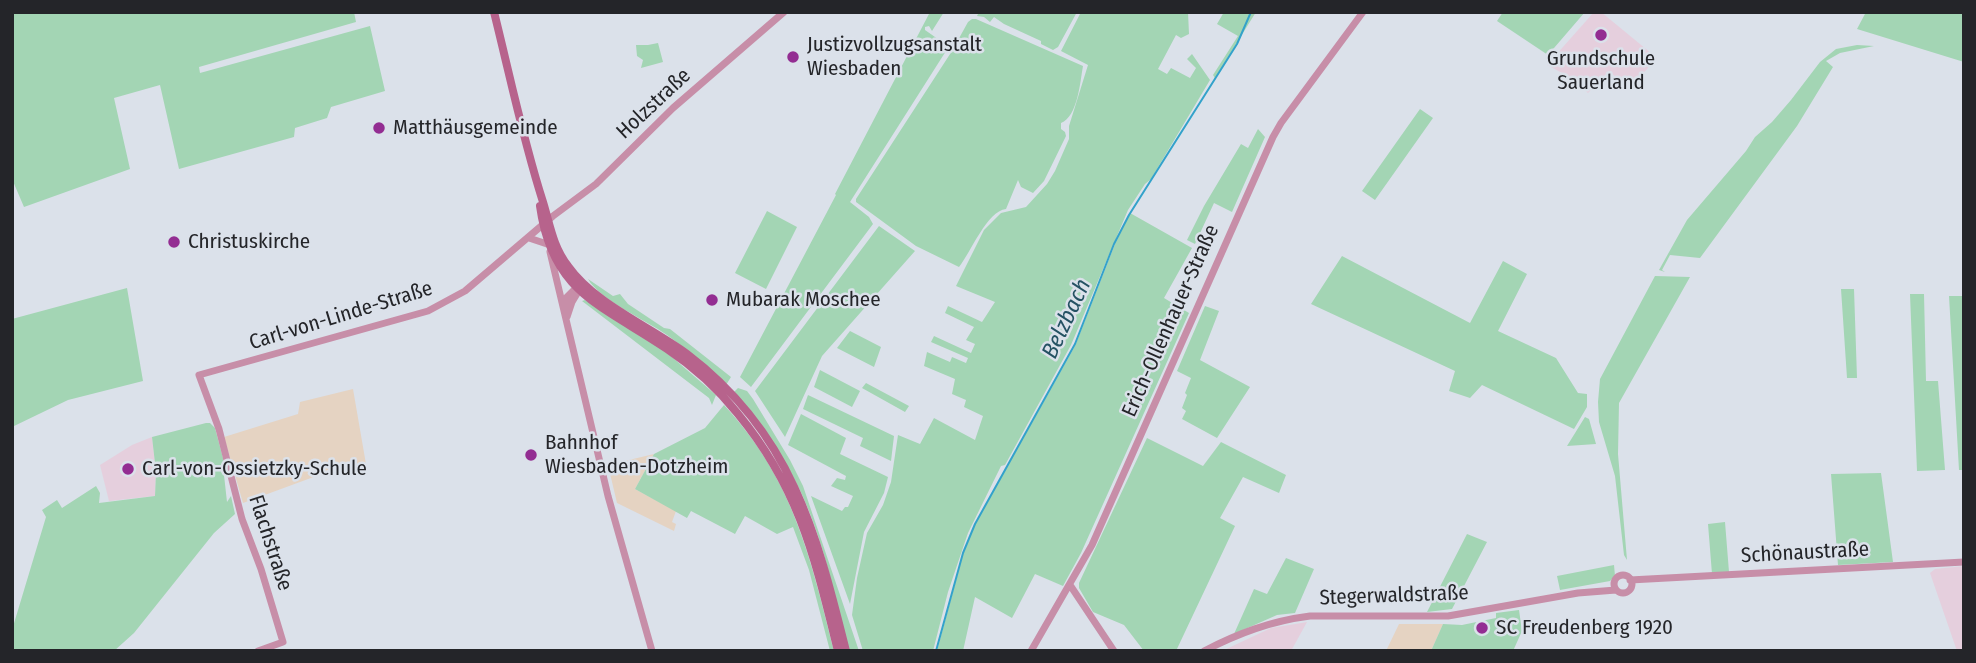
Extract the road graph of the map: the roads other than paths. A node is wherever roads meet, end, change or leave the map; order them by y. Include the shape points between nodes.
1 (495, 12) edge
2 (784, 12) edge
3 (1363, 14) edge
4 (546, 223) junction
5 (529, 238) junction
6 (549, 248) junction
7 (579, 287) junction
8 (564, 310) junction
9 (567, 321) junction
10 (199, 375) joint
11 (1964, 562) edge
12 (1631, 584) junction
13 (1615, 587) junction
14 (1068, 589) junction
15 (258, 651) edge
16 (652, 651) edge
17 (838, 651) edge
18 (846, 651) edge
19 (1031, 651) edge
20 (1114, 651) edge
21 (1204, 651) edge

1 - 4 main road
2 - 4 street, Holzstraße via 662,118 596,184
3 - 14 street, Erich-Ollenhauer-Straße via 1280,123 1092,545
4 - 5 street, Carl-von-Linde-Straße
4 - 6 main road
4 - 7 main road
5 - 6 street
5 - 10 street, Carl-von-Linde-Straße via 465,291 437,307
6 - 7 main road
6 - 8 street
7 - 8 street via 567,297
7 - 9 street
7 - 17 main road via 594,303 686,363 728,402 761,443 784,480 806,532
7 - 18 main road via 691,358 733,396 766,438 813,530
8 - 9 street
9 - 16 street via 608,496
10 - 15 street, Flachstraße via 283,642
11 - 12 street, Schönaustraße
12 - 13 street, Stegerwaldstraße via 1624,593
12 - 13 street, Stegerwaldstraße via 1626,576 1620,576
13 - 21 street, Stegerwaldstraße via 1448,616 1289,618 1243,632
14 - 19 street, Erich-Ollenhauer-Straße
14 - 20 street

